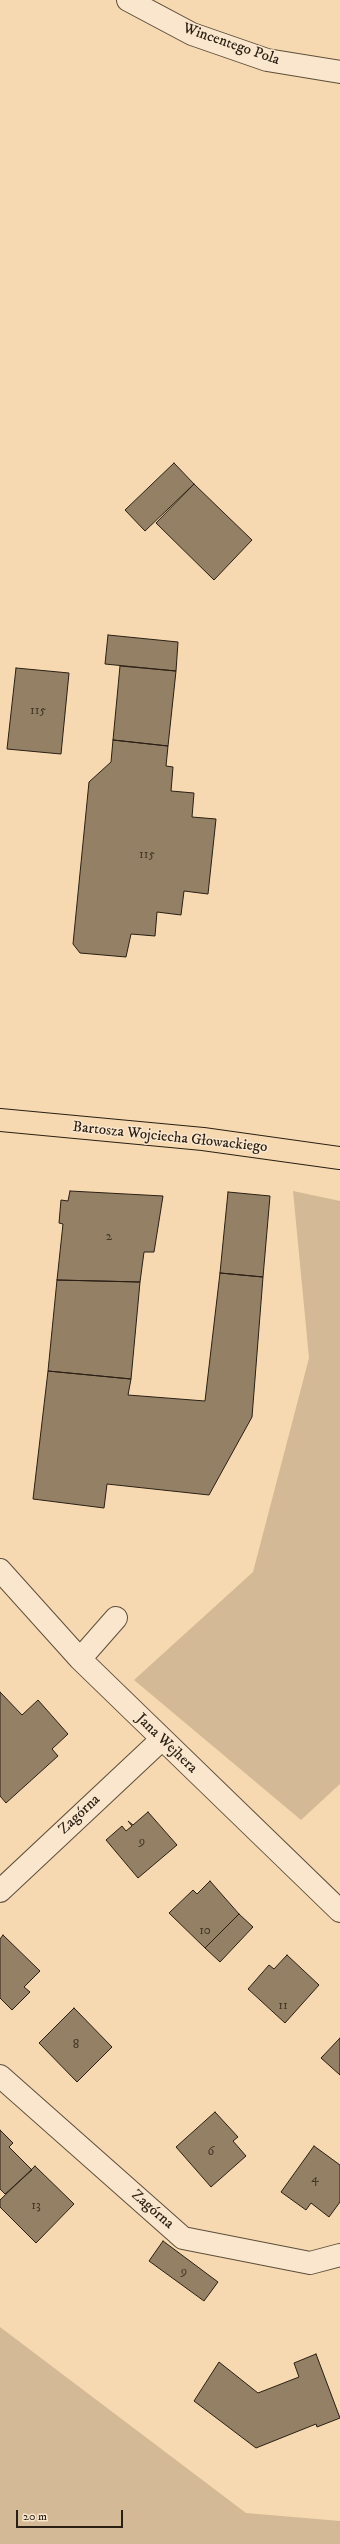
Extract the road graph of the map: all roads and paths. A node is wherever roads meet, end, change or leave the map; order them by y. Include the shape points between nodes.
1 (128, 0) edge
2 (340, 72) edge
3 (0, 1120) edge
4 (340, 1158) edge
5 (0, 1570) edge
6 (116, 1618) dead end
7 (80, 1659) junction
8 (161, 1740) junction
9 (0, 1891) edge
10 (340, 1911) edge
11 (0, 2076) edge
12 (340, 2255) edge

1 - 2 street, Wincentego Pola via 192,34 252,55 267,60
3 - 4 main road, Bartosza Wojciecha Głowackiego via 203,1139
5 - 7 street, Jana Wejhera
6 - 7 street
7 - 8 street, Jana Wejhera
8 - 9 street, Zagórna
8 - 10 street, Jana Wejhera
11 - 12 street, Zagórna via 183,2238 310,2263

